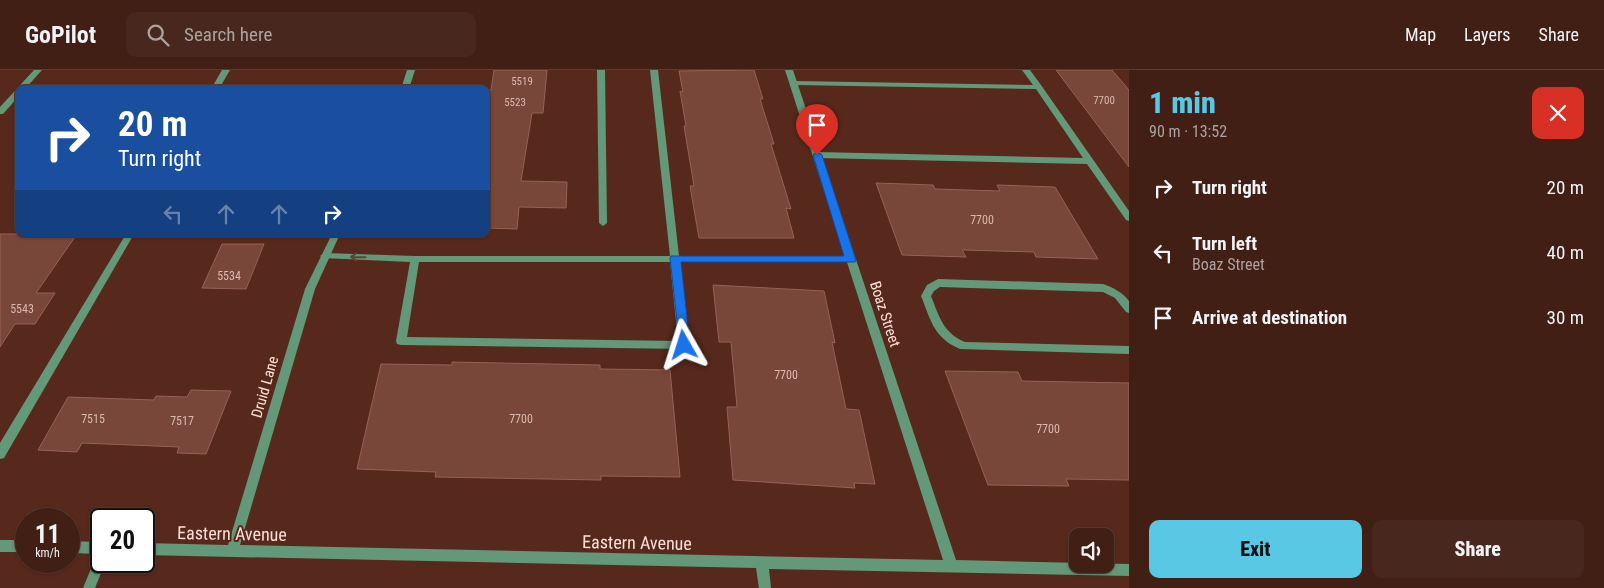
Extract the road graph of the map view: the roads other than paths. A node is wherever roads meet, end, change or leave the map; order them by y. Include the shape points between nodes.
1 (38, 70) edge
2 (226, 70) edge
3 (411, 70) edge
4 (601, 70) edge
5 (654, 70) edge
6 (789, 70) edge
7 (1026, 70) edge
8 (794, 83) junction
9 (24, 85) edge
10 (217, 85) edge
11 (406, 85) edge
12 (1038, 87) junction
13 (15, 96) edge
14 (0, 112) edge
15 (817, 155) junction
16 (1089, 161) junction
17 (1129, 218) edge
18 (603, 223) dead end
19 (128, 237) edge
20 (334, 237) edge
21 (325, 256) junction
22 (675, 258) junction
23 (415, 259) junction
24 (851, 260) junction
25 (1129, 309) edge
26 (1129, 350) edge
27 (0, 454) edge
28 (0, 546) edge
29 (15, 546) edge
30 (155, 549) edge
31 (232, 552) junction
32 (762, 563) junction
33 (952, 567) junction
34 (1129, 570) edge
35 (95, 573) edge
36 (89, 588) edge
37 (765, 588) edge

1 - 9 street
2 - 10 street
3 - 11 street
4 - 18 street
5 - 22 street
6 - 8 street, Boaz Street
7 - 12 street
8 - 12 street
8 - 15 street, Boaz Street
12 - 16 street
13 - 14 street
15 - 16 street
15 - 24 street, Boaz Street
16 - 17 street
19 - 27 street
20 - 21 street, Druid Lane
23 -> 21 street
21 - 31 street, Druid Lane via 310,289
22 - 23 street
22 - 23 street via 684,345 401,341
22 - 24 street
24 - 33 street, Boaz Street
25 - 26 street via 1123,298 1103,288 938,283 926,296 942,334 964,346
28 - 29 street
30 - 31 street, Eastern Avenue
31 - 32 street, Eastern Avenue
32 - 33 street, Eastern Avenue
32 - 37 street
33 - 34 street, Eastern Avenue
35 - 36 street

